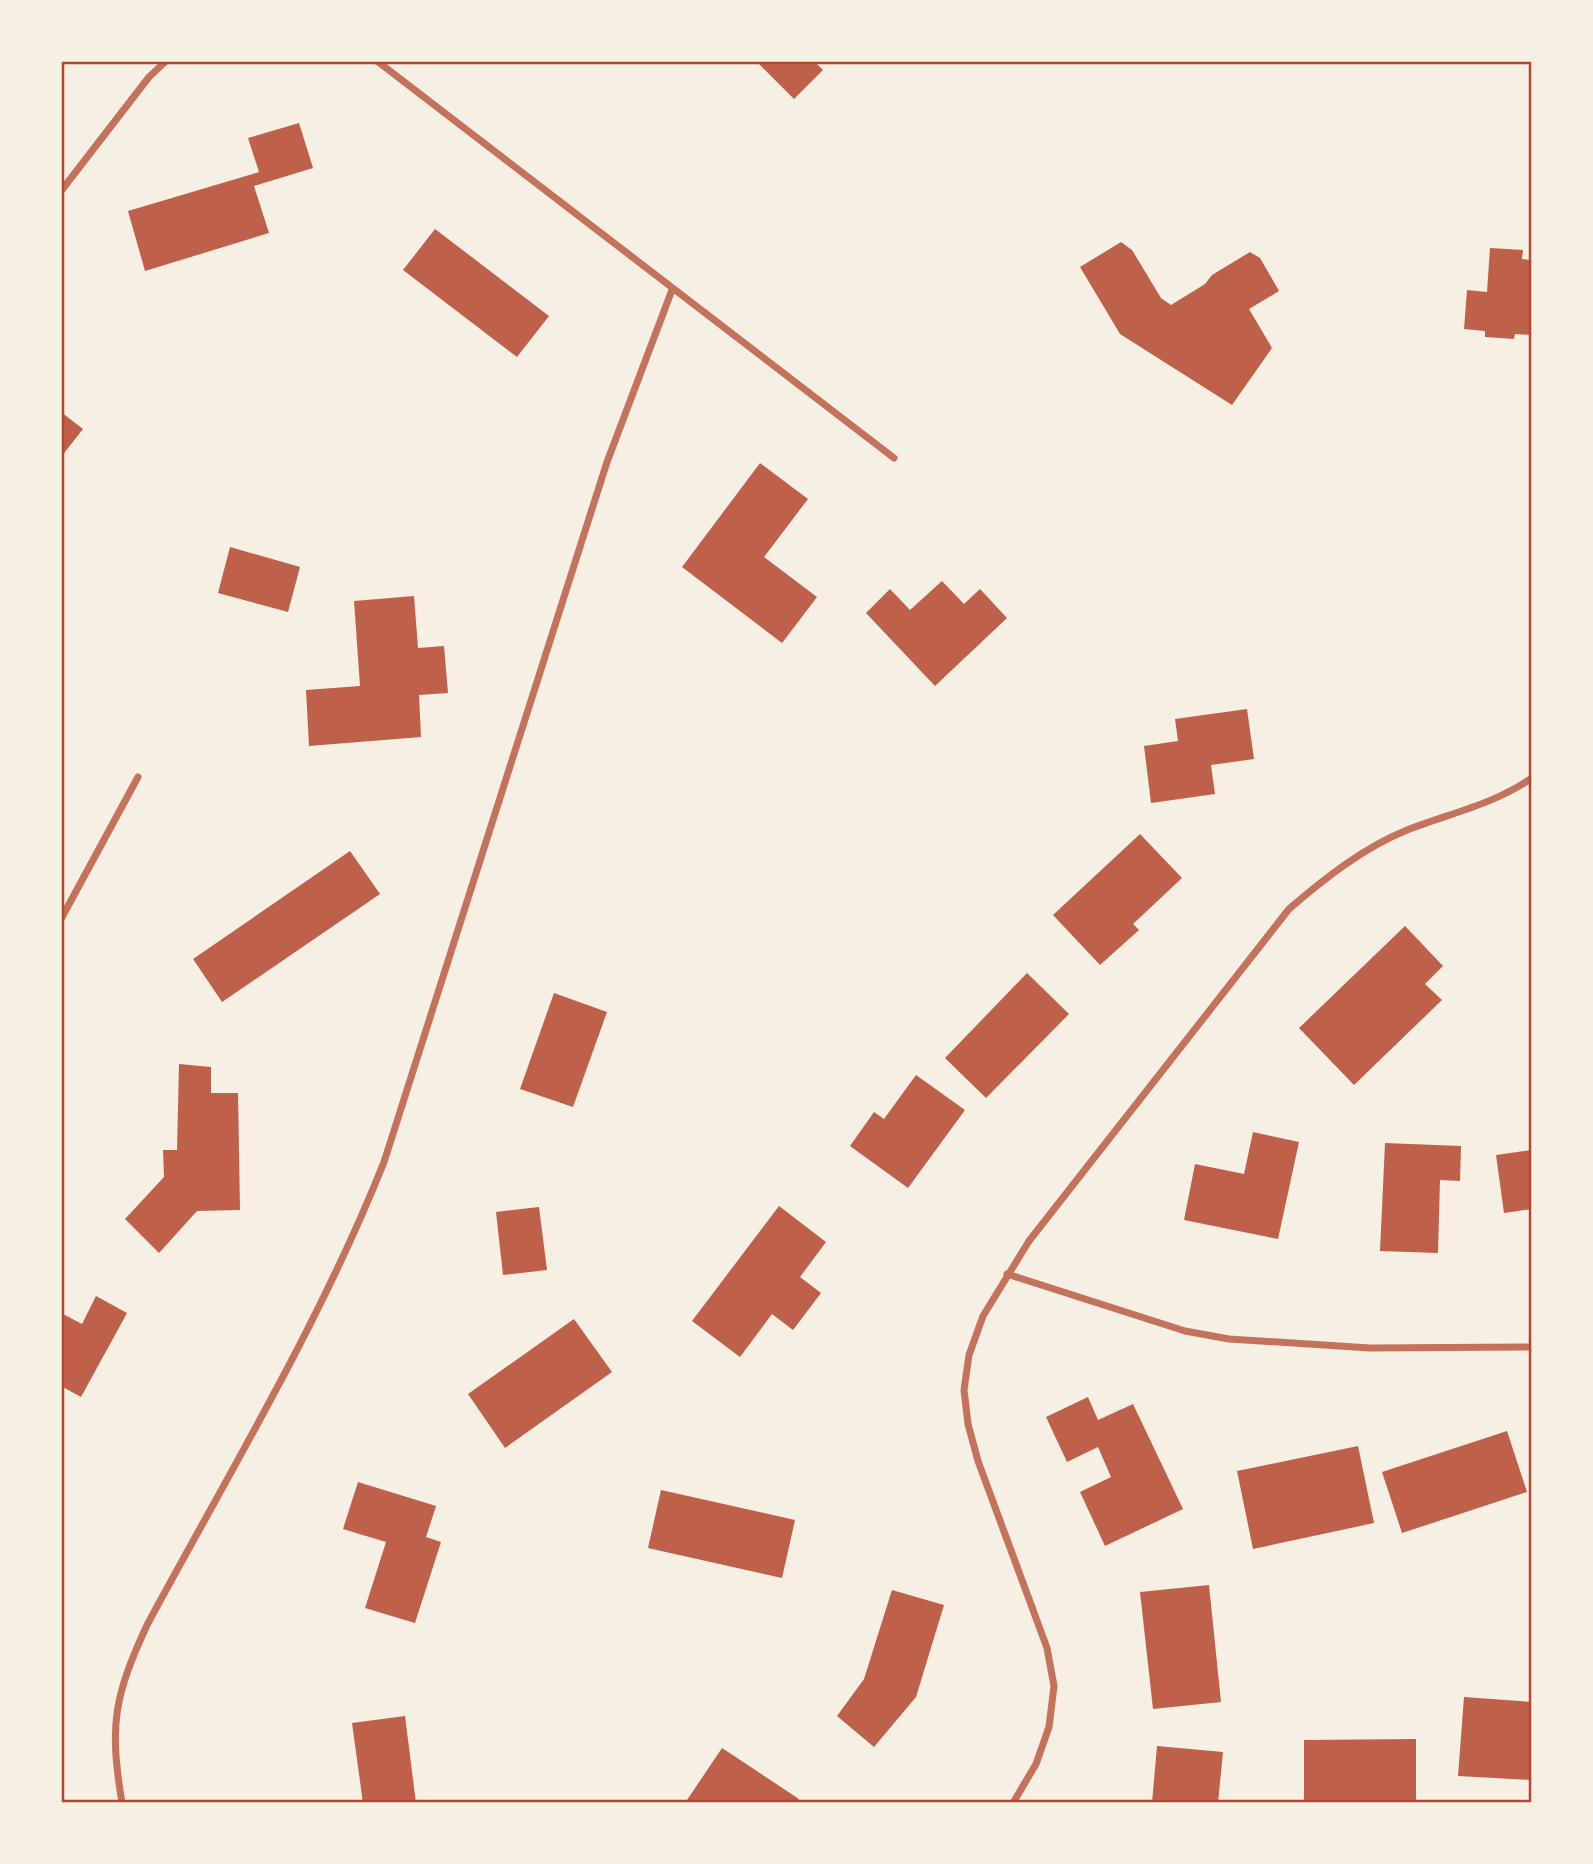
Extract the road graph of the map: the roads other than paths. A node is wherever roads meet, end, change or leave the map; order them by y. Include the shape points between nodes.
1 (166, 61) edge
2 (377, 61) edge
3 (61, 191) edge
4 (672, 290) junction
5 (894, 458) dead end
6 (138, 778) dead end
7 (1532, 778) edge
8 (61, 919) edge
9 (1007, 1274) junction
10 (1532, 1347) edge
11 (122, 1803) edge
12 (1013, 1803) edge

1 - 3 street
2 - 4 street
4 - 5 street
4 - 11 street via 607,463 384,1162 358,1228 124,1675 114,1719
6 - 8 street
7 - 9 street via 1492,802 1370,848 1289,908
9 - 10 street via 1185,1331 1229,1339 1370,1348
9 - 12 street via 983,1316 969,1355 964,1390 978,1461 1047,1648 1054,1686 1049,1727 1036,1764

